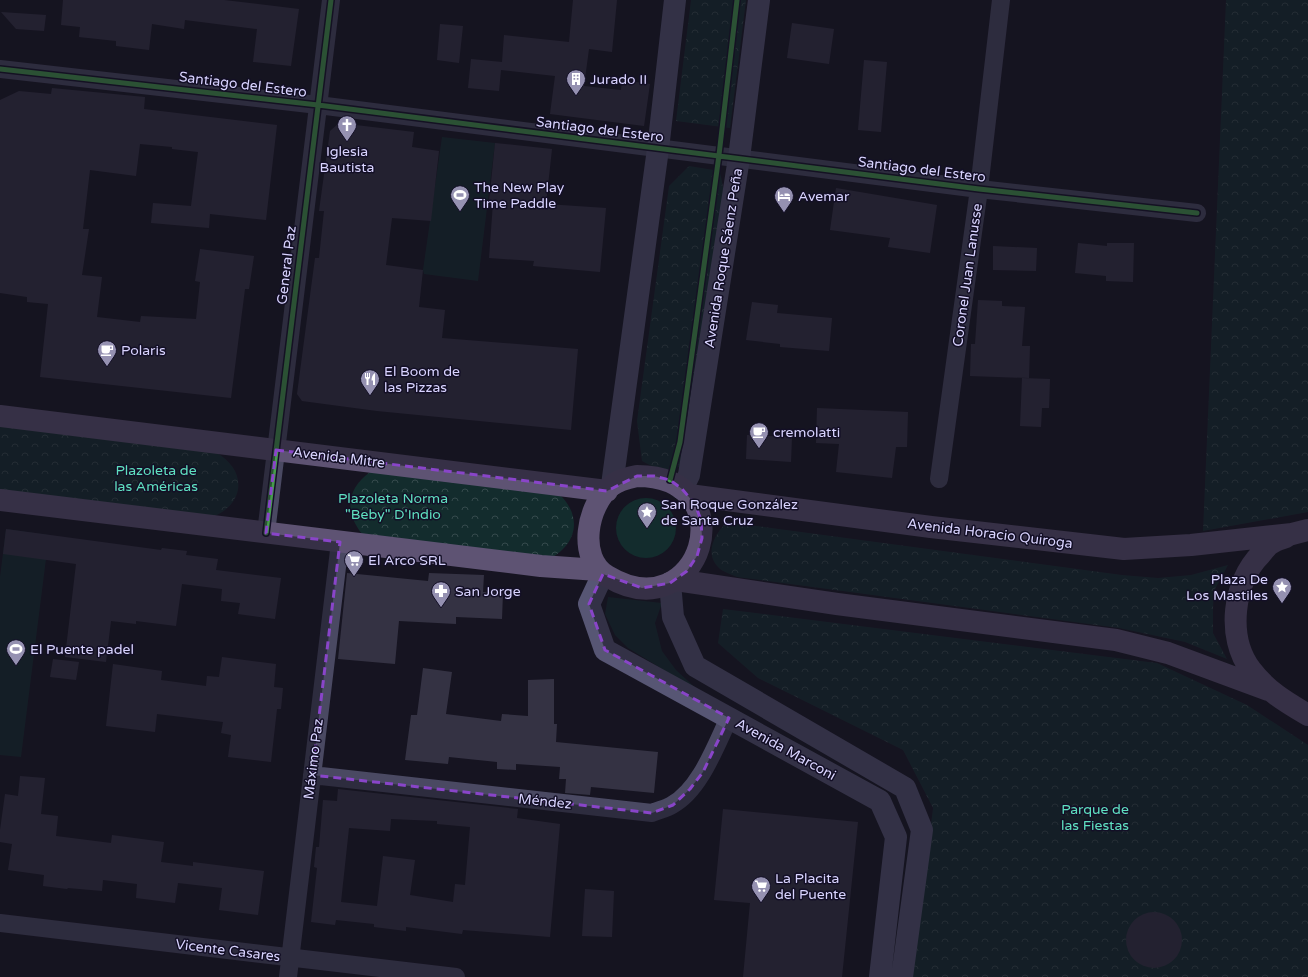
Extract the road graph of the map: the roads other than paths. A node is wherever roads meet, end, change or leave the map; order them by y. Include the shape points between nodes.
1 (331, 0) edge
2 (675, 0) edge
3 (759, 0) edge
4 (1001, 0) edge
5 (0, 69) edge
6 (318, 105) junction
7 (658, 149) junction
8 (739, 158) junction
9 (979, 189) junction
10 (1197, 213) dead end
11 (0, 416) edge
12 (276, 450) junction
13 (939, 479) dead end
14 (609, 488) junction
15 (685, 492) junction
16 (0, 500) edge
17 (1300, 532) edge
18 (266, 533) junction
19 (340, 542) junction
20 (601, 572) junction
21 (673, 581) junction
22 (1268, 690) junction
23 (1308, 715) edge
24 (728, 718) junction
25 (312, 775) junction
26 (0, 923) edge
27 (290, 958) junction
28 (288, 977) edge
29 (456, 977) edge
30 (880, 977) edge
31 (902, 977) edge

1 - 6 street, General Paz
2 - 7 main road
3 - 8 main road, Avenida Roque Sáenz Peña
4 - 9 street, Coronel Juan Lanusse
5 - 6 street, Santiago del Estero
6 - 7 street, Santiago del Estero
6 - 12 street, General Paz
7 - 8 street, Santiago del Estero
7 - 14 main road
8 - 9 street, Santiago del Estero
8 - 15 main road, Avenida Roque Sáenz Peña
9 - 10 street, Santiago del Estero
9 - 13 street, Coronel Juan Lanusse
11 - 12 main road, Avenida Mitre
12 - 14 main road, Avenida Mitre
12 - 18 street, General Paz
14 - 15 main road via 637,476 654,476 670,480
14 - 20 main road via 596,504 590,519 591,552
15 - 17 main road, Avenida Horacio Quiroga via 931,527 1124,549 1191,546
15 - 21 main road via 695,504 702,520 702,538 697,556 687,570
16 - 18 main road
17 - 22 main road, Avenida Horacio Quiroga via 1271,543 1252,563 1240,588 1235,616 1239,643 1250,668
18 - 19 main road
19 - 20 main road
19 - 25 street, Máximo Paz
20 - 21 main road via 626,585 642,588 658,587
20 - 24 main road, Avenida Marconi via 588,604 605,650
21 - 22 main road, Avenida Horacio Quiroga via 1116,640 1168,653
21 - 31 main road, Avenida Marconi via 673,617 695,666 905,788 922,830
22 - 23 main road, Avenida Horacio Quiroga
24 - 25 street, Méndez via 703,772 690,789 673,805 652,813
24 - 30 main road, Avenida Marconi via 880,801 896,837
25 - 27 street, Máximo Paz
26 - 27 street, Vicente Casares
27 - 28 street, Máximo Paz
27 - 29 street, Vicente Casares

